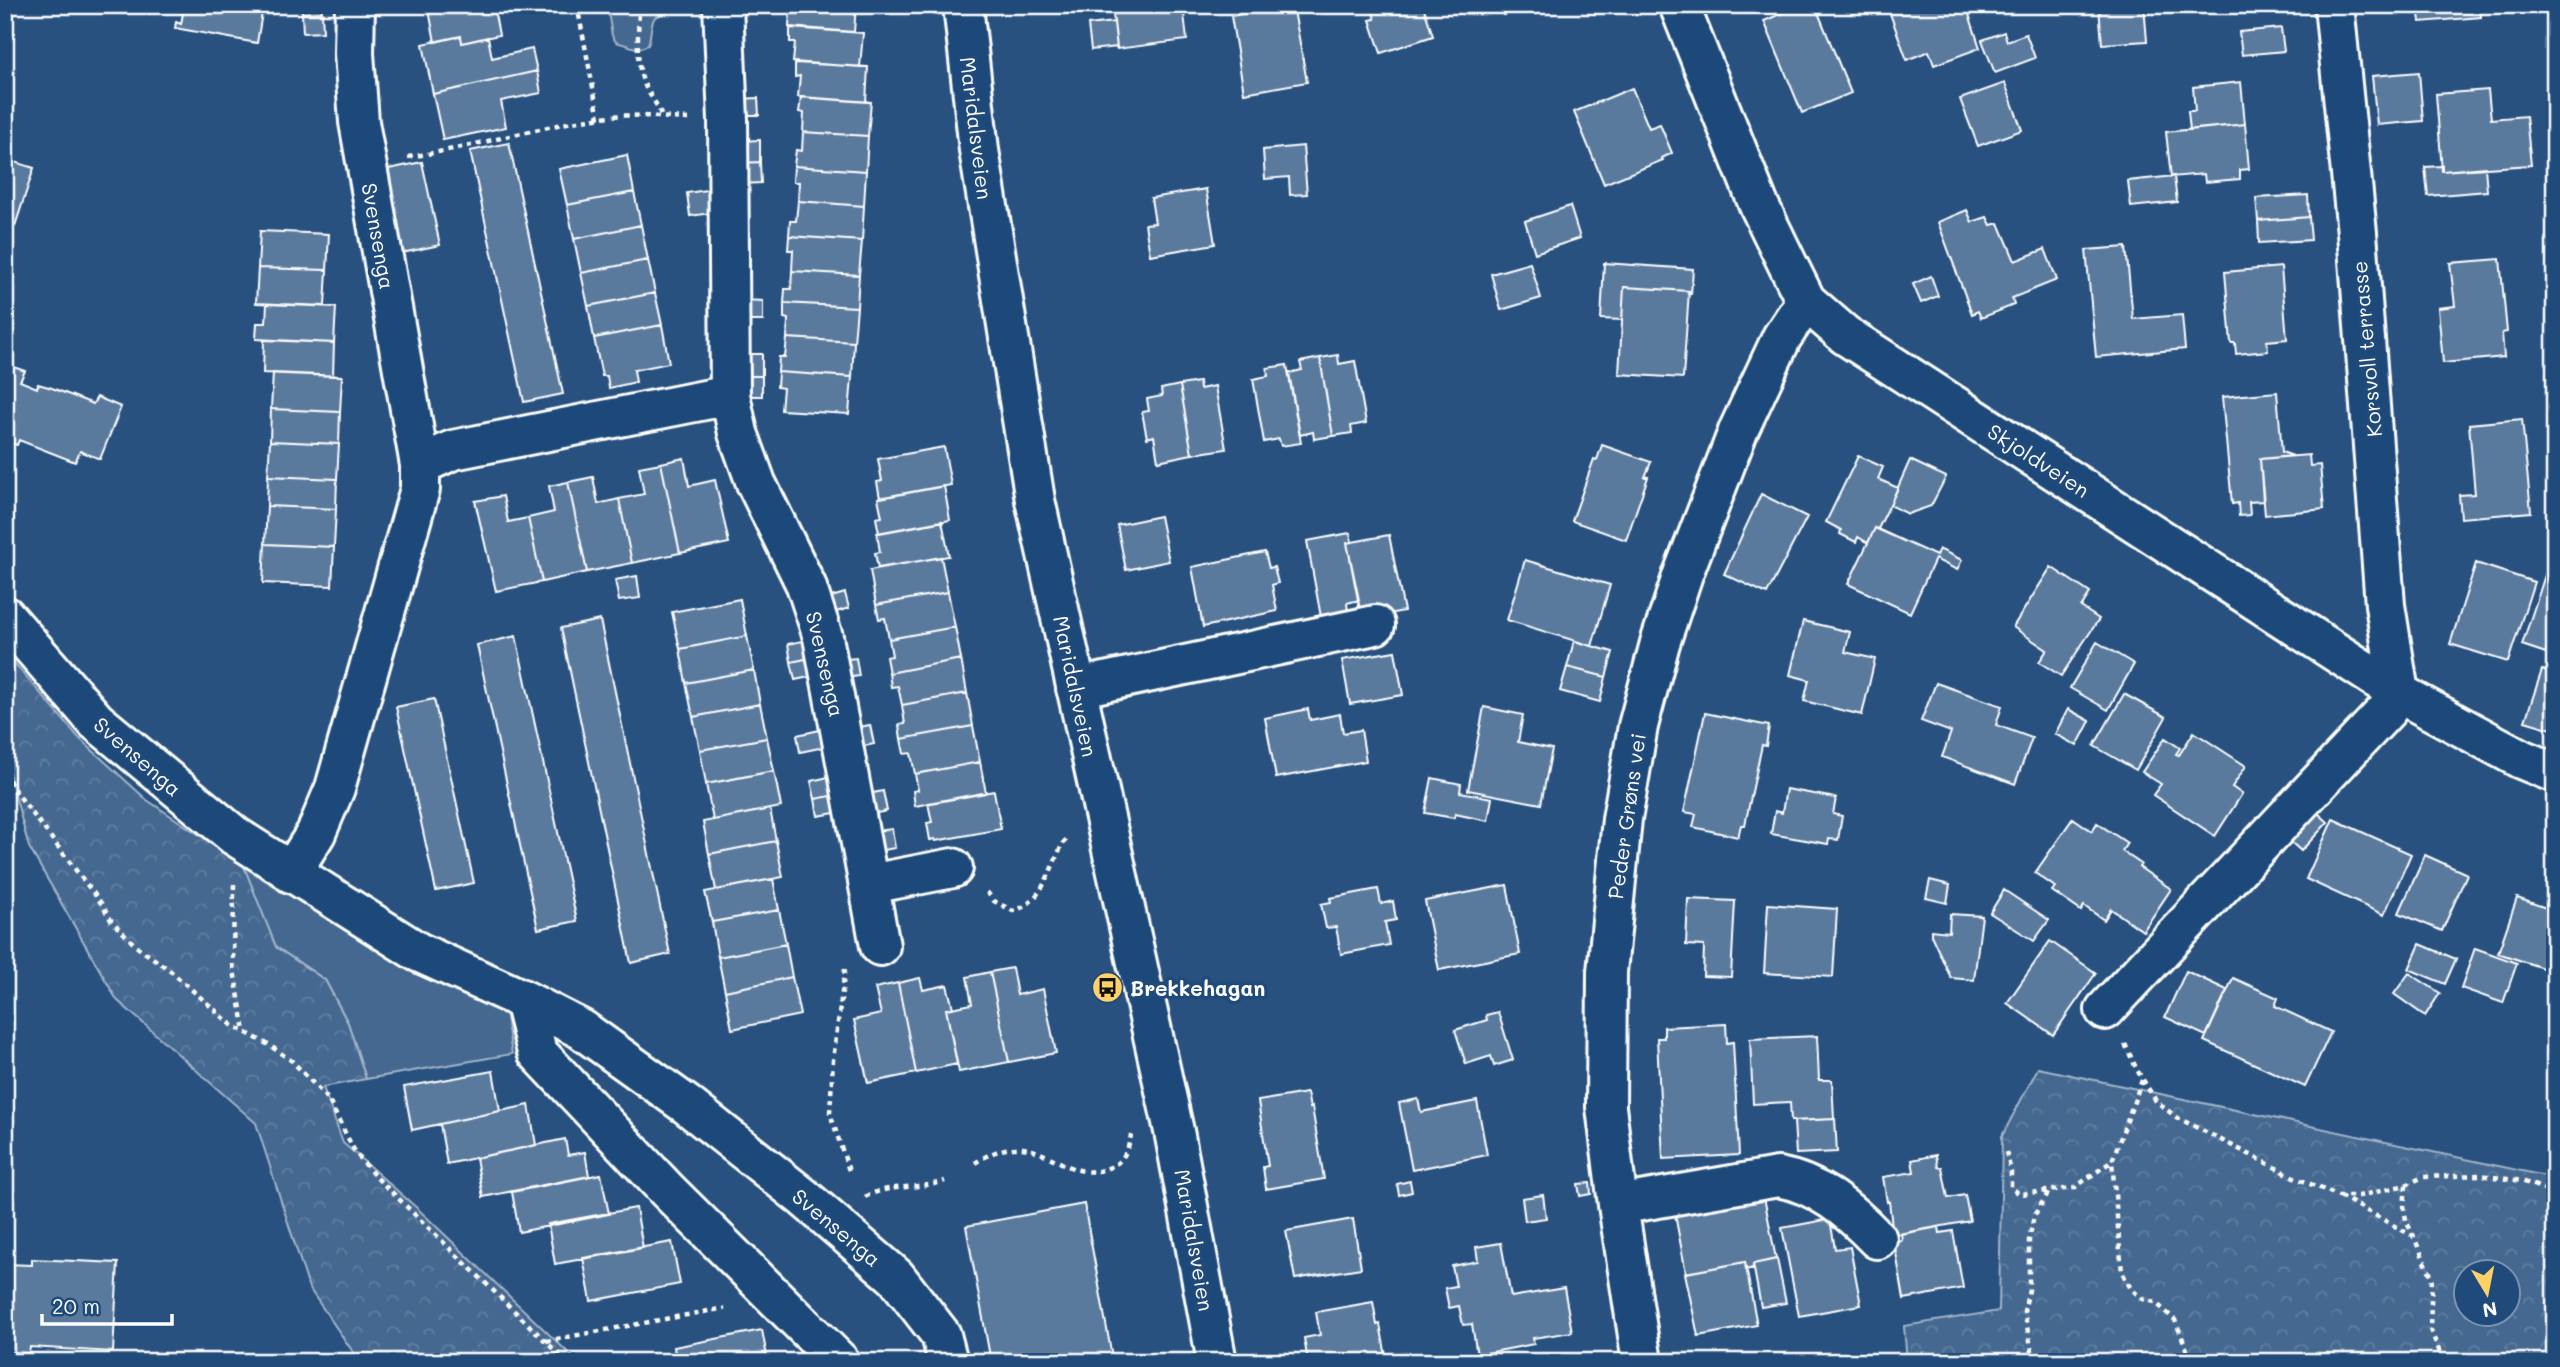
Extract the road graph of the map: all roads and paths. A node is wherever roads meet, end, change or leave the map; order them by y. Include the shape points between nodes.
1 (355, 5) edge
2 (577, 5) edge
3 (639, 5) edge
4 (723, 5) edge
5 (963, 5) edge
6 (1679, 5) edge
7 (2334, 5) edge
8 (599, 118) junction
9 (662, 118) junction
10 (728, 120) junction
11 (403, 158) dead end
12 (1806, 301) junction
13 (730, 395) junction
14 (420, 465) junction
15 (5, 616) edge
16 (1375, 625) dead end
17 (1076, 688) junction
18 (2399, 692) junction
19 (5, 771) edge
20 (2555, 773) edge
21 (235, 836) junction
22 (1070, 836) dead end
23 (953, 868) joint
24 (291, 873) junction
25 (870, 884) junction
26 (864, 952) joint
27 (524, 1000) junction
28 (2105, 1010) dead end
29 (245, 1032) junction
30 (2006, 1152) dead end
31 (1120, 1161) dead end
32 (2112, 1161) junction
33 (975, 1163) dead end
34 (849, 1171) dead end
35 (945, 1181) dead end
36 (2406, 1185) junction
37 (2048, 1193) junction
38 (2555, 1193) edge
39 (2339, 1196) junction
40 (855, 1202) dead end
41 (1618, 1205) junction
42 (2411, 1235) junction
43 (1877, 1239) dead end
44 (737, 1306) dead end
45 (546, 1341) junction
46 (567, 1362) edge
47 (840, 1362) edge
48 (948, 1362) edge
49 (1217, 1362) edge
50 (1642, 1362) edge
51 (2034, 1362) edge
52 (2188, 1362) edge
53 (2444, 1362) edge

1 - 14 street, Svensenga via 359,122
2 - 8 path
3 - 9 path via 638,61
4 - 10 street, Svensenga
5 - 17 street, Maridalsveien via 1005,323 1035,500
6 - 12 street, Skjoldveien via 1758,203
7 - 18 street, Korsvoll terrasse via 2357,233 2385,605
8 - 9 path
8 - 11 path
9 - 10 path
10 - 13 street, Svensenga
12 - 18 street, Skjoldveien via 1845,335
12 - 41 street, Peder Grøns vei via 1782,337 1739,429 1683,574 1638,726 1622,819 1607,972 1606,1107
13 - 14 street via 453,450
13 - 25 street, Svensenga via 756,483 806,585 823,638
14 - 24 street, Svensenga via 420,489 335,788 316,833
15 - 21 street, Svensenga via 96,721
16 - 17 street
17 - 49 street, Maridalsveien via 1171,1117
18 - 20 street, Skjoldveien
18 - 28 street
19 - 29 path via 111,920 137,947
21 - 24 street, Svensenga
21 - 29 path via 233,965
22 - 23 path via 1038,895 1013,911 968,874
23 - 25 street
24 - 27 street, Svensenga via 418,952
25 - 26 street, Svensenga
26 - 34 path via 833,1060 830,1114
27 - 47 street via 537,1052
27 - 48 street, Svensenga via 581,1029 687,1105 897,1277 941,1335
29 - 45 path via 292,1060 328,1099 355,1152 373,1174
30 - 37 path via 2011,1188 2020,1194
31 - 33 path via 1095,1172 1079,1171 1017,1147
32 - 37 path via 2074,1188
32 - 39 path via 2142,1080 2156,1101 2176,1117
32 - 52 path via 2122,1272 2143,1300 2155,1303 2175,1320
35 - 40 path via 896,1186
36 - 38 path via 2423,1177 2480,1175 2522,1181
36 - 39 path
36 - 42 path via 2404,1208
37 - 51 path via 2034,1216 2029,1240 2029,1290 2024,1311
39 - 42 path
41 - 43 street via 1778,1177 1832,1199
41 - 50 street, Peder Grøns vei
42 - 53 path via 2432,1277 2430,1329
44 - 45 path
45 - 46 path

